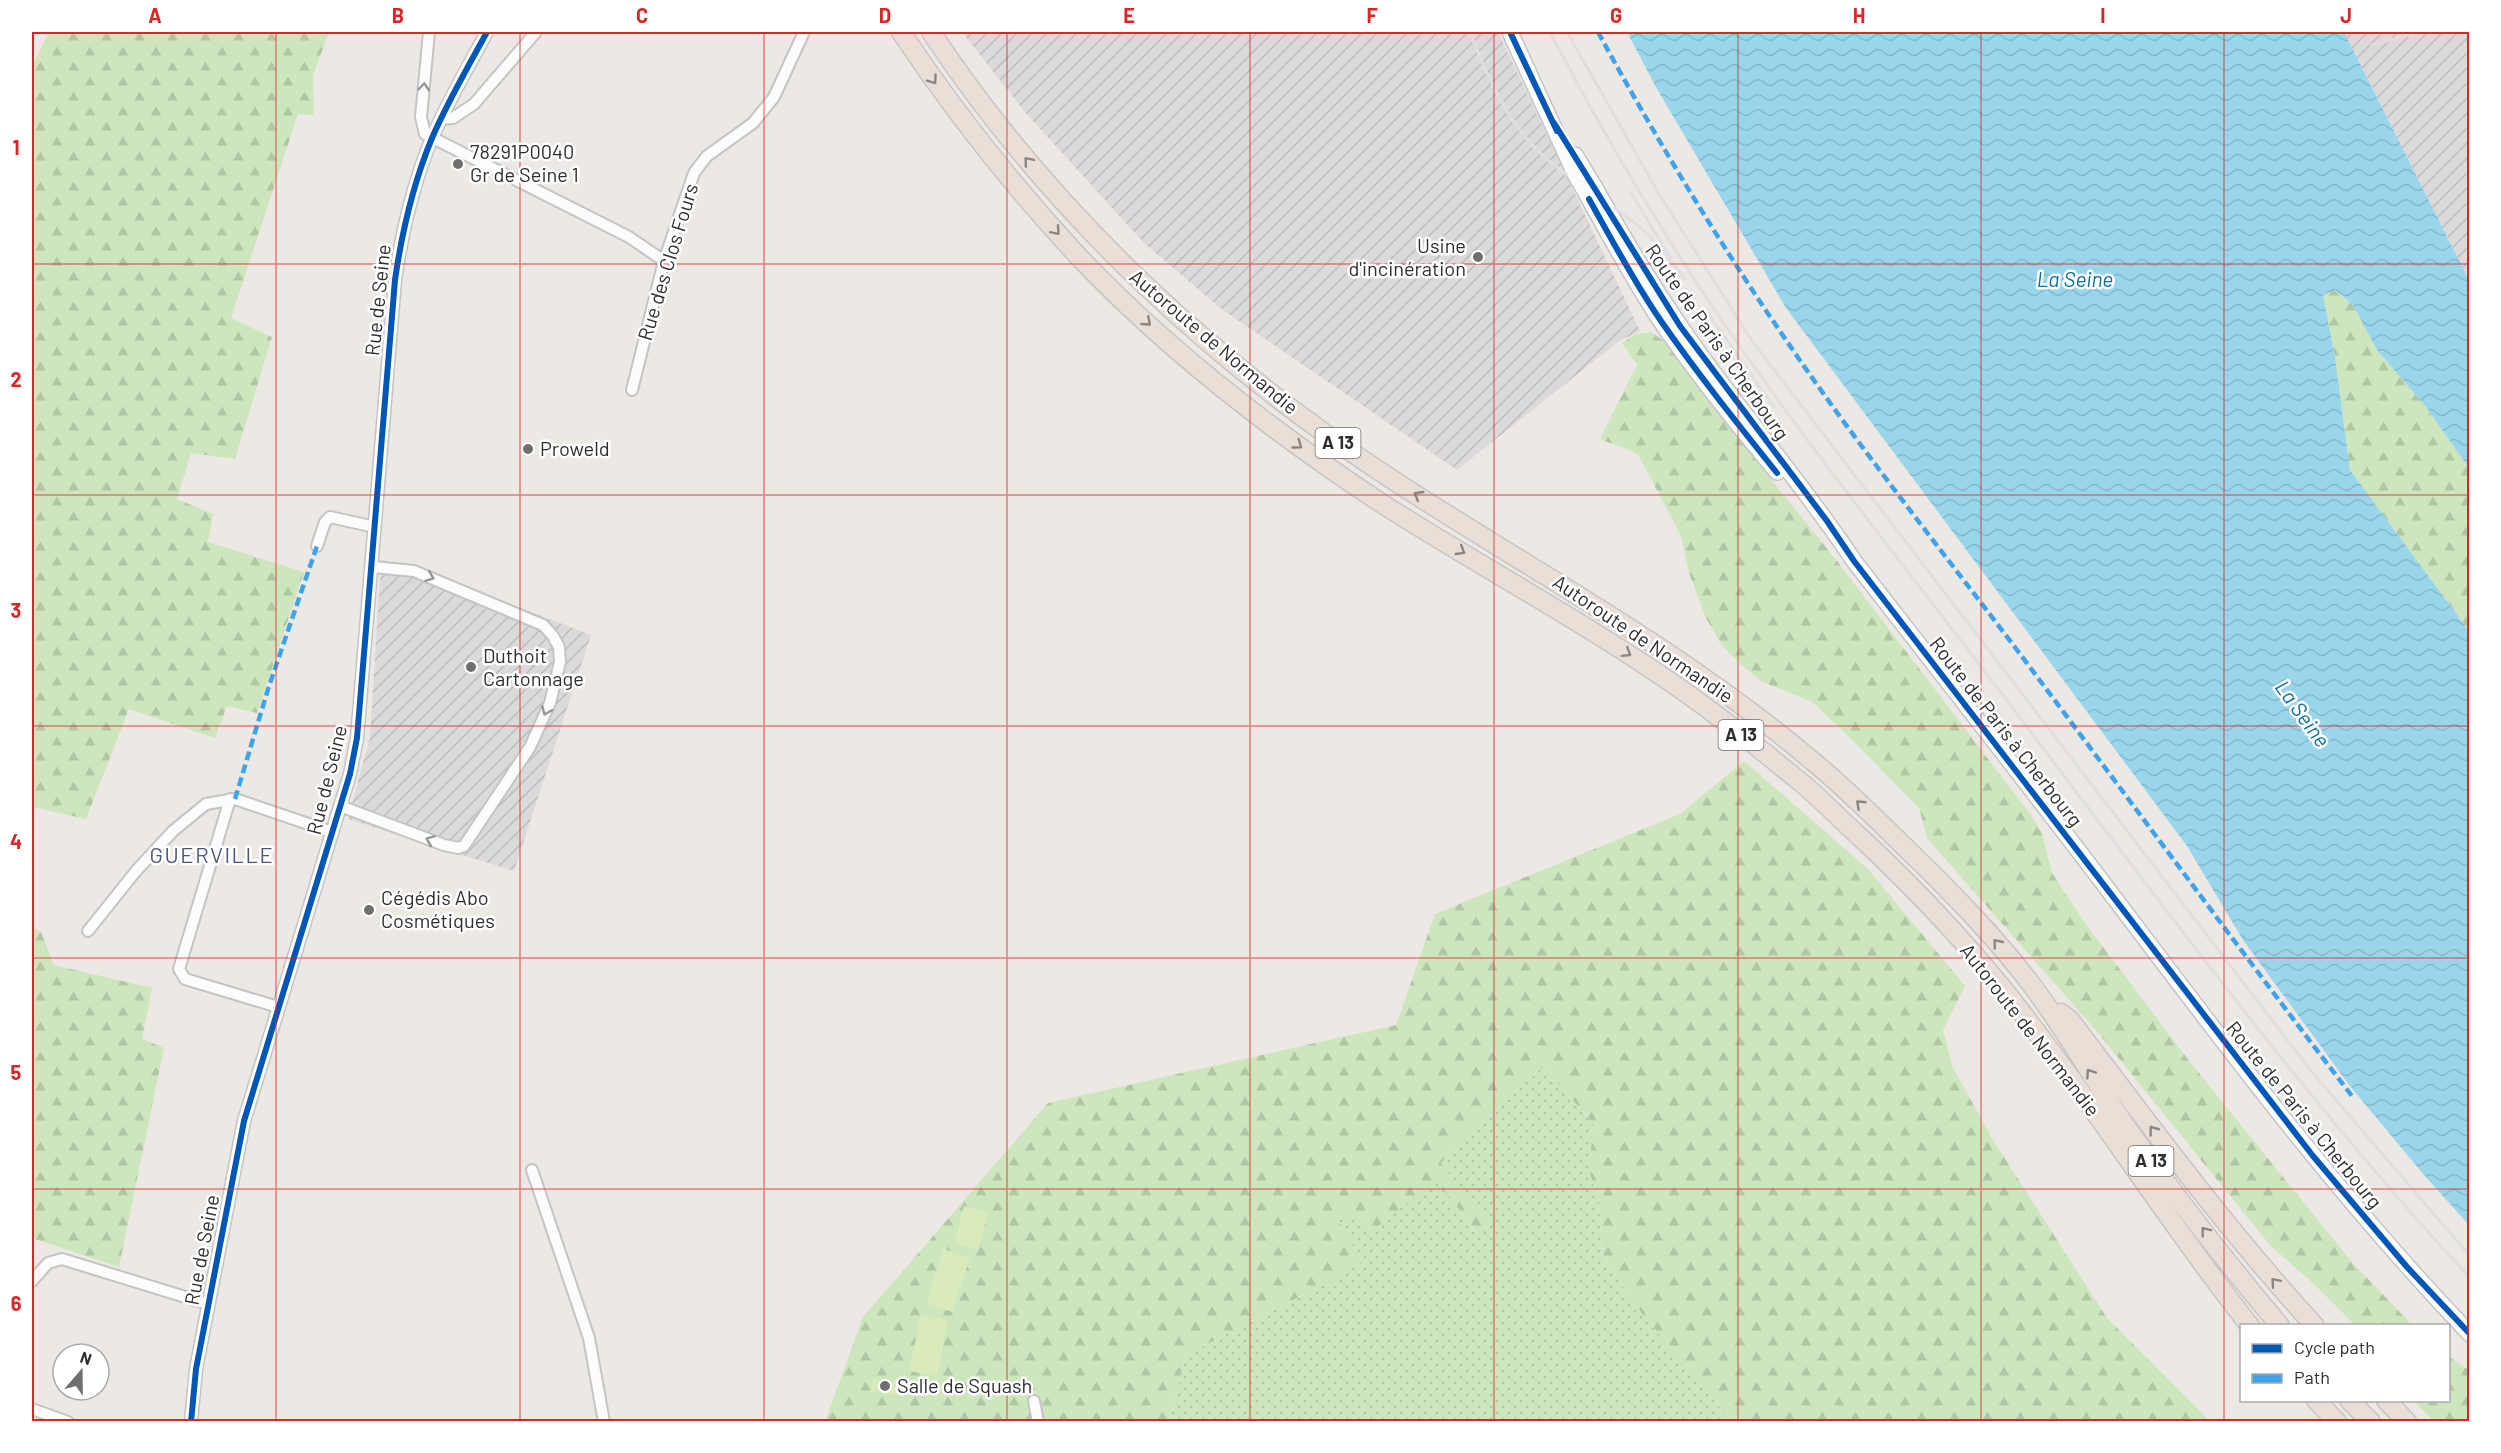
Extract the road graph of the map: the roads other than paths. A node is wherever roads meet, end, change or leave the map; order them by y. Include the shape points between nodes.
1 (429, 32) edge
2 (487, 32) edge
3 (536, 32) edge
4 (804, 32) edge
5 (901, 32) edge
6 (930, 32) edge
7 (1510, 32) edge
8 (441, 119) junction
9 (1554, 123) junction
10 (433, 137) junction
11 (1590, 191) junction
12 (664, 261) junction
13 (632, 390) dead end
14 (375, 527) junction
15 (317, 546) dead end
16 (1854, 561) junction
17 (373, 567) junction
18 (230, 799) junction
19 (340, 806) junction
20 (332, 832) junction
21 (88, 931) dead end
22 (2034, 988) junction
23 (278, 1007) junction
24 (532, 1170) dead end
25 (32, 1281) edge
26 (208, 1304) junction
27 (2248, 1324) edge
28 (2278, 1324) edge
29 (2313, 1324) edge
30 (2469, 1334) edge
31 (196, 1369) junction
32 (1034, 1401) dead end
33 (2317, 1402) edge
34 (2350, 1402) edge
35 (2387, 1402) edge
36 (32, 1409) edge
37 (68, 1422) edge
38 (184, 1422) edge
39 (191, 1422) edge
40 (604, 1422) edge
41 (1038, 1422) edge
42 (2337, 1422) edge
43 (2371, 1422) edge
44 (2407, 1422) edge

10 -> 1 street via 425,134 421,117
2 - 8 street, Rue de Seine
3 - 8 street via 474,104 453,118
4 - 12 street, Rue des Clos Fours via 774,97 753,123 707,156 694,173
5 -> 27 highway, Autoroute de Normandie / A 13 via 978,138 1077,254 1222,387 1380,502 1649,667 1809,789 1888,864 1957,935 2024,1016
22 -> 6 highway, Autoroute de Normandie / A 13 via 1972,914 1881,824 1782,736 1657,644 1398,484 1237,366 1094,236 996,123
7 - 9 main road, Route de Paris à Cherbourg
8 - 10 street, Rue de Seine
9 - 11 main road, Route de Paris à Cherbourg
9 - 11 main road, Route de Paris à Cherbourg, bridge via 1575,174
10 - 12 street via 629,237
10 - 14 street, Rue de Seine via 400,240
11 - 16 main road, Route de Paris à Cherbourg, bridge via 1606,207 1680,326
11 - 16 main road, Route de Paris à Cherbourg via 1656,313 1718,399
12 - 13 street, Rue des Clos Fours
14 - 15 street via 330,516
14 - 17 street, Rue de Seine
16 - 30 main road, Route de Paris à Cherbourg via 2306,1147
17 - 19 street, Rue de Seine via 357,738
17 -> 19 street via 414,571 543,625 559,647 560,663 550,703 530,747 464,846 444,845
18 - 20 street
18 - 21 street via 206,804 173,831
18 - 23 street via 179,969 185,979
19 - 20 street, Rue de Seine
20 - 23 street, Rue de Seine
28 -> 22 highway, Autoroute de Normandie / A 13 via 2130,1132
29 -> 22 highway via 2198,1190 2070,1020
23 - 26 street, Rue de Seine via 244,1121
24 - 40 street via 589,1338
25 - 26 street via 48,1263 62,1259
26 - 31 street, Rue de Seine
31 - 38 street
31 - 39 street, Rue de Seine
32 - 41 street
33 - 42 highway
34 - 43 highway
35 - 44 highway
36 - 37 street

